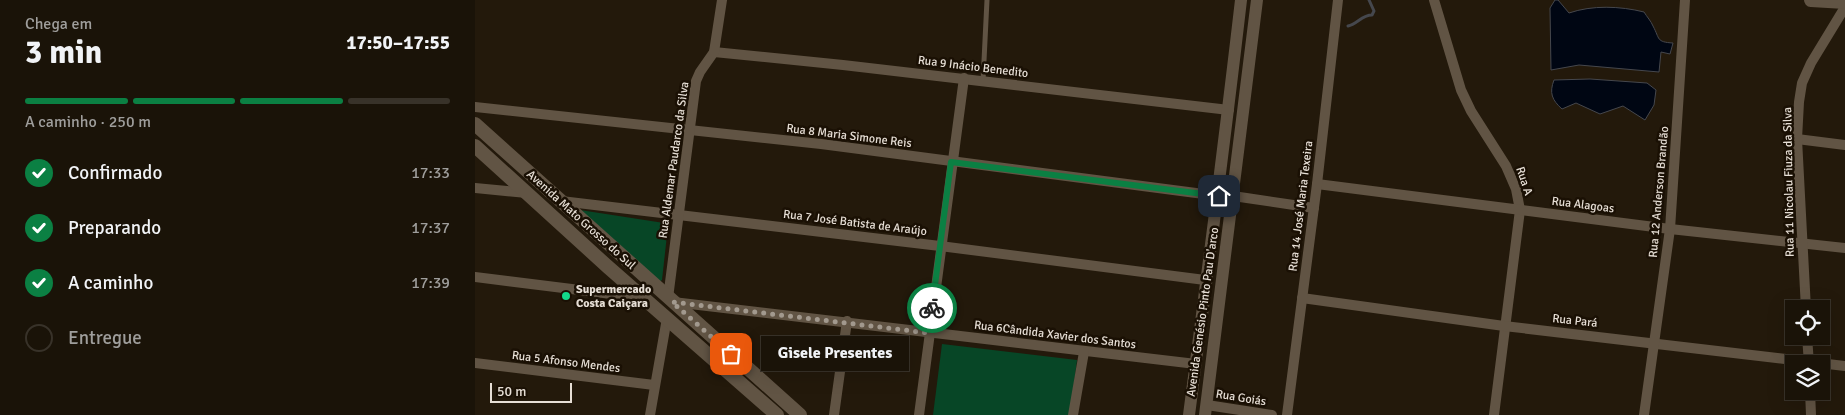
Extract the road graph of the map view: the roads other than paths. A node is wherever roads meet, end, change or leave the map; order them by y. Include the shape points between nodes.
1 (722, 0) edge
2 (987, 0) edge
3 (1241, 0) edge
4 (1257, 0) edge
5 (1338, 0) edge
6 (1434, 0) edge
7 (1685, 0) edge
8 (1811, 0) edge
9 (1845, 2) edge
10 (1845, 7) edge
11 (714, 52) junction
12 (964, 78) junction
13 (983, 80) junction
14 (475, 107) edge
15 (1229, 110) junction
16 (475, 124) edge
17 (688, 130) junction
18 (1797, 138) junction
19 (475, 146) edge
20 (1845, 146) edge
21 (951, 162) junction
22 (1317, 184) junction
23 (475, 188) edge
24 (529, 194) junction
25 (1219, 196) junction
26 (1233, 196) junction
27 (561, 201) junction
28 (1314, 208) junction
29 (1520, 210) junction
30 (679, 215) junction
31 (1670, 229) junction
32 (1802, 243) junction
33 (940, 246) junction
34 (1845, 248) edge
35 (619, 255) junction
36 (608, 266) junction
37 (475, 277) edge
38 (1205, 280) junction
39 (645, 298) junction
40 (1302, 298) junction
41 (670, 300) junction
42 (1805, 300) edge
43 (667, 318) junction
44 (847, 321) junction
45 (1201, 323) junction
46 (1217, 326) junction
47 (1504, 326) junction
48 (929, 333) junction
49 (1654, 343) junction
50 (1084, 352) junction
51 (1785, 360) edge
52 (475, 363) edge
53 (1196, 364) junction
54 (1830, 365) edge
55 (1845, 366) edge
56 (654, 385) junction
57 (1810, 400) edge
58 (1206, 410) edge
59 (650, 415) edge
60 (777, 415) edge
61 (800, 415) edge
62 (834, 415) edge
63 (919, 415) edge
64 (1073, 415) edge
65 (1189, 415) edge
66 (1273, 415) edge
67 (1287, 415) edge
68 (1493, 415) edge
69 (1644, 415) edge
70 (1811, 415) edge

1 - 11 street, Rua Aldemar Paudarco da Silva
2 - 13 lane
3 - 15 street, Avenida Genésio Pinto Pau D'arco
4 - 26 street, Avenida Genésio Pinto Pau D'arco
5 - 22 street, Rua 14 José Maria Texeira
6 - 29 street, Rua A via 1461,90 1471,112 1506,166 1516,189
7 - 31 street, Rua 12 Anderson Brandão
8 - 9 main road
10 - 18 street, Rua 11 Nicolau Fiuza da Silva via 1802,83
11 - 12 street, Rua 9 Inácio Benedito
11 - 17 street, Rua Aldemar Paudarco da Silva via 696,81
12 - 13 street, Rua 9 Inácio Benedito
12 - 21 street
13 - 15 street, Rua 9 Inácio Benedito
14 - 17 street, Rua 8 Maria Simone Reis
15 - 25 street, Avenida Genésio Pinto Pau D'arco
16 - 27 main road, Avenida Mato Grosso do Sul
17 - 21 street, Rua 8 Maria Simone Reis
17 - 30 street, Rua Aldemar Paudarco da Silva
18 - 20 street
18 - 32 street, Rua 11 Nicolau Fiuza da Silva
19 - 24 main road, Avenida Mato Grosso do Sul
21 - 25 street, Rua 8 Maria Simone Reis
21 - 33 street
22 - 28 street, Rua 14 José Maria Texeira
22 - 29 street, Rua Alagoas
23 - 24 street
24 - 36 main road, Avenida Mato Grosso do Sul
25 - 38 street, Avenida Genésio Pinto Pau D'arco
26 - 28 street
26 - 46 street, Avenida Genésio Pinto Pau D'arco
27 - 30 street, Rua 7 José Batista de Araújo
27 - 35 main road, Avenida Mato Grosso do Sul
28 - 40 street, Rua 14 José Maria Texeira
29 - 31 street, Rua Alagoas
29 - 47 street, Rua A
30 - 33 street, Rua 7 José Batista de Araújo
30 - 41 street, Rua Aldemar Paudarco da Silva
31 - 32 street, Rua Alagoas
31 - 49 street, Rua 12 Anderson Brandão
32 - 34 street, Rua Alagoas
32 - 42 street, Rua 11 Nicolau Fiuza da Silva
33 - 38 street, Rua 7 José Batista de Araújo
33 - 48 street
35 - 36 main road
35 - 41 main road, Avenida Mato Grosso do Sul
36 - 39 main road, Avenida Mato Grosso do Sul
37 - 39 street
38 - 45 street, Avenida Genésio Pinto Pau D'arco
39 - 43 main road, Avenida Mato Grosso do Sul
40 - 47 street, Rua Pará
40 - 67 street, Rua 14 José Maria Texeira
41 - 44 street, Rua 6Cândida Xavier dos Santos
41 - 61 main road, Avenida Mato Grosso do Sul
43 - 56 street
43 - 60 main road, Avenida Mato Grosso do Sul
44 - 48 street, Rua 6Cândida Xavier dos Santos
44 - 62 street
45 - 46 street
45 - 53 street, Avenida Genésio Pinto Pau D'arco
46 - 58 street, Avenida Genésio Pinto Pau D'arco
47 - 49 street, Rua Pará
47 - 68 street, Rua A
48 - 50 street, Rua 6Cândida Xavier dos Santos
48 - 63 street
49 - 51 street, Rua Pará
49 - 69 street, Rua 12 Anderson Brandão
50 - 53 street, Rua 6Cândida Xavier dos Santos
50 - 64 street
52 - 56 street, Rua 5 Afonso Mendes
53 - 65 street, Avenida Genésio Pinto Pau D'arco
54 - 55 street, Rua Pará
56 - 59 street
57 - 70 street
58 - 66 street, Rua Goiás

